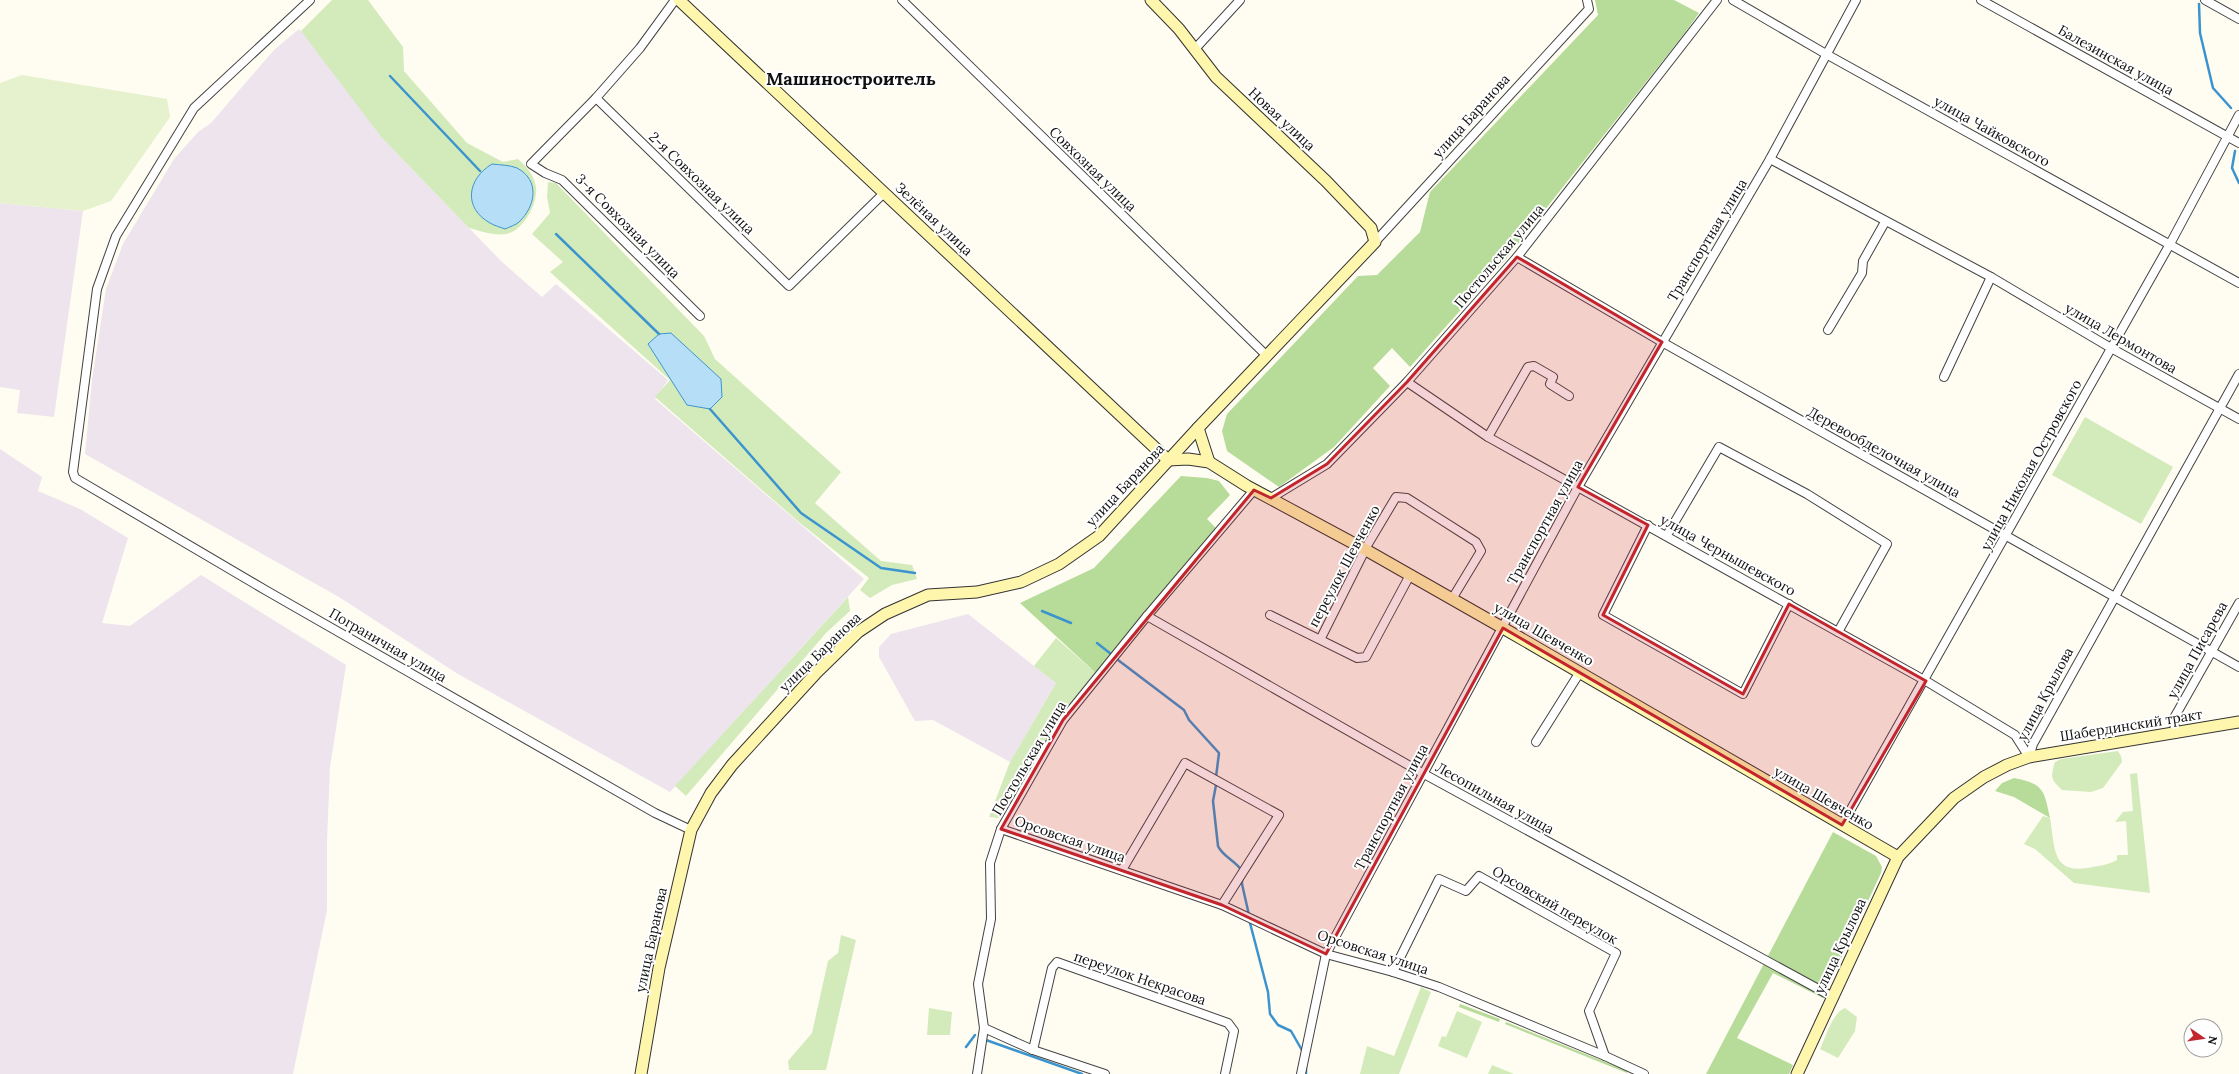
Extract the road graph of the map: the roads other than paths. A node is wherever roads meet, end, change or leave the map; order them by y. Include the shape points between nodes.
1 (310, 0) edge
2 (675, 0) edge
3 (679, 0) edge
4 (902, 0) edge
5 (1151, 0) edge
6 (1240, 0) edge
7 (1587, 0) edge
8 (1717, 0) edge
9 (1733, 0) edge
10 (1856, 0) edge
11 (1981, 0) edge
12 (2205, 0) edge
13 (2239, 18) edge
14 (1194, 50) junction
15 (1826, 54) junction
16 (596, 98) junction
17 (2239, 115) edge
18 (2227, 136) junction
19 (2239, 143) edge
20 (1770, 159) junction
21 (884, 193) junction
22 (1885, 222) junction
23 (1375, 242) junction
24 (2170, 244) junction
25 (1518, 257) junction
26 (1991, 277) junction
27 (2239, 283) edge
28 (700, 316) dead end
29 (1828, 330) dead end
30 (1662, 342) junction
31 (2111, 348) junction
32 (1267, 356) junction
33 (2239, 374) edge
34 (1944, 377) dead end
35 (1407, 382) junction
36 (1569, 396) dead end
37 (2220, 408) junction
38 (2239, 419) edge
39 (1198, 428) junction
40 (1488, 437) junction
41 (1168, 460) junction
42 (1209, 462) junction
43 (1578, 487) junction
44 (1254, 490) junction
45 (1271, 498) junction
46 (1648, 525) junction
47 (1667, 536) junction
48 (2005, 536) junction
49 (1366, 550) junction
50 (1410, 575) junction
51 (2114, 597) junction
52 (1452, 598) junction
53 (2239, 603) edge
54 (1789, 604) junction
55 (1270, 615) dead end
56 (1147, 616) junction
57 (1503, 628) junction
58 (1838, 632) junction
59 (1320, 638) junction
60 (2212, 652) junction
61 (2239, 667) edge
62 (1580, 672) junction
63 (1926, 681) junction
64 (2239, 722) edge
65 (2175, 734) junction
66 (1536, 742) dead end
67 (2029, 757) junction
68 (1424, 774) junction
69 (1842, 826) junction
70 (1001, 829) junction
71 (691, 830) junction
72 (1898, 857) junction
73 (1122, 870) junction
74 (1222, 905) junction
75 (1326, 954) junction
76 (1393, 972) junction
77 (1833, 997) junction
78 (984, 1028) junction
79 (1033, 1050) junction
80 (1605, 1056) junction
81 (641, 1074) edge
82 (977, 1074) edge
83 (1105, 1074) edge
84 (1224, 1074) edge
85 (1301, 1074) edge
86 (1644, 1074) edge
87 (1798, 1074) edge

1 - 71 street, Пограничная улица via 194,108 116,236 97,289 73,472 75,478 655,813
2 - 16 street via 640,48
3 - 21 main road, Зелёная улица
4 - 32 street, Совхозная улица
5 - 14 main road, Новая улица via 1179,29
6 - 14 street
7 - 23 street, улица Баранова via 1589,9
8 - 25 street, Постольская улица
9 - 15 street, улица Чайковского
10 - 15 street, Транспортная улица
11 - 18 street, Балезинская улица
12 - 13 street
14 - 23 main road, Новая улица via 1216,77 1326,181 1371,228
15 - 20 street, Транспортная улица
15 - 24 street, улица Чайковского
16 - 21 street, 2-я Совхозная улица via 789,286
16 - 28 street, 3-я Совхозная улица via 531,164 562,180
17 - 18 street, улица Николая Островского
18 - 19 street, Балезинская улица
18 - 24 street, улица Николая Островского
20 - 22 street, улица Лермонтова
20 - 30 street, Транспортная улица
21 - 41 main road, Зелёная улица
22 - 26 street, улица Лермонтова
22 - 29 street via 1863,261 1862,273
23 - 32 main road, улица Баранова
24 - 27 street, улица Чайковского
24 - 31 street, улица Николая Островского
25 - 30 street, Деревообделочная улица
25 - 35 street, Постольская улица
26 - 31 street, улица Лермонтова
26 - 34 street
30 - 43 street, Транспортная улица
30 - 48 street, Деревообделочная улица
31 - 37 street, улица Лермонтова
31 - 48 street, улица Николая Островского
32 - 39 main road, улица Баранова
33 - 37 street, улица Крылова
35 - 40 street, улица Чернышевского
35 - 45 street, Постольская улица via 1328,464
36 - 40 street via 1550,384 1553,377 1534,366 1528,367
37 - 38 street, улица Лермонтова
37 - 51 street, улица Крылова
39 - 41 main road, улица Баранова
39 - 42 main road
40 - 43 street, улица Чернышевского
41 - 42 main road, улица Шевченко
41 - 71 main road, улица Баранова via 1099,536 1059,564 1021,582 977,592 928,595 885,614 858,632 817,672 732,765 711,793
42 - 44 main road, улица Шевченко
43 - 46 street, улица Чернышевского
43 - 57 street, Транспортная улица
44 - 45 main road, улица Шевченко
44 - 56 street, Постольская улица
45 - 49 main road, улица Шевченко
46 - 47 street, улица Чернышевского
46 - 54 street via 1603,615 1743,694
47 - 54 street, улица Чернышевского
47 - 58 street via 1719,447 1807,494 1886,544
48 - 51 street, Деревообделочная улица
48 - 63 street, улица Николая Островского
49 - 50 main road, улица Шевченко
49 - 52 street, переулок Шевченко via 1396,497 1407,498 1476,542 1481,551
49 - 59 street, переулок Шевченко
50 - 52 main road, улица Шевченко
50 - 59 street, переулок Шевченко via 1366,657 1357,658
51 - 60 street, Деревообделочная улица
51 - 67 street, улица Крылова via 2033,744
52 - 57 main road, улица Шевченко
53 - 60 street, улица Писарева
54 - 58 street, улица Чернышевского
55 - 59 street, переулок Шевченко
56 - 68 street, Лесопильная улица
56 - 70 street, Постольская улица via 1063,720
57 - 62 main road, улица Шевченко
57 - 68 street, Транспортная улица
58 - 63 street, улица Чернышевского
60 - 61 street, Деревообделочная улица
60 - 65 street, улица Писарева via 2174,718
62 - 66 street
62 - 69 main road, улица Шевченко
63 - 67 street, улица Чернышевского via 2015,735
63 - 69 street, улица Николая Островского
64 - 65 main road, Шабердинский тракт
65 - 67 main road, Шабердинский тракт
67 - 72 main road, улица Крылова via 1984,777 1954,798
68 - 75 street, Транспортная улица
68 - 77 street, Лесопильная улица
69 - 72 main road, улица Шевченко
70 - 73 street, Орсовская улица
70 - 78 street, Постольская улица via 990,863 991,919 978,984
71 - 81 main road, улица Баранова via 659,968
72 - 77 main road, улица Крылова
73 - 74 street, Орсовская улица
73 - 74 street via 1184,763 1279,815
74 - 75 street, Орсовская улица
75 - 76 street, Орсовская улица
75 - 85 street, Транспортная улица
76 - 80 street, Орсовская улица via 1439,987
76 - 80 street, Орсовский переулок via 1439,879 1466,891 1479,876 1616,953 1589,1011
77 - 87 main road, улица Крылова
78 - 79 street
78 - 82 street, Постольская улица
79 - 83 street
79 - 84 street, переулок Некрасова via 1052,968 1057,962 1228,1023 1234,1031
80 - 86 street, Орсовская улица

